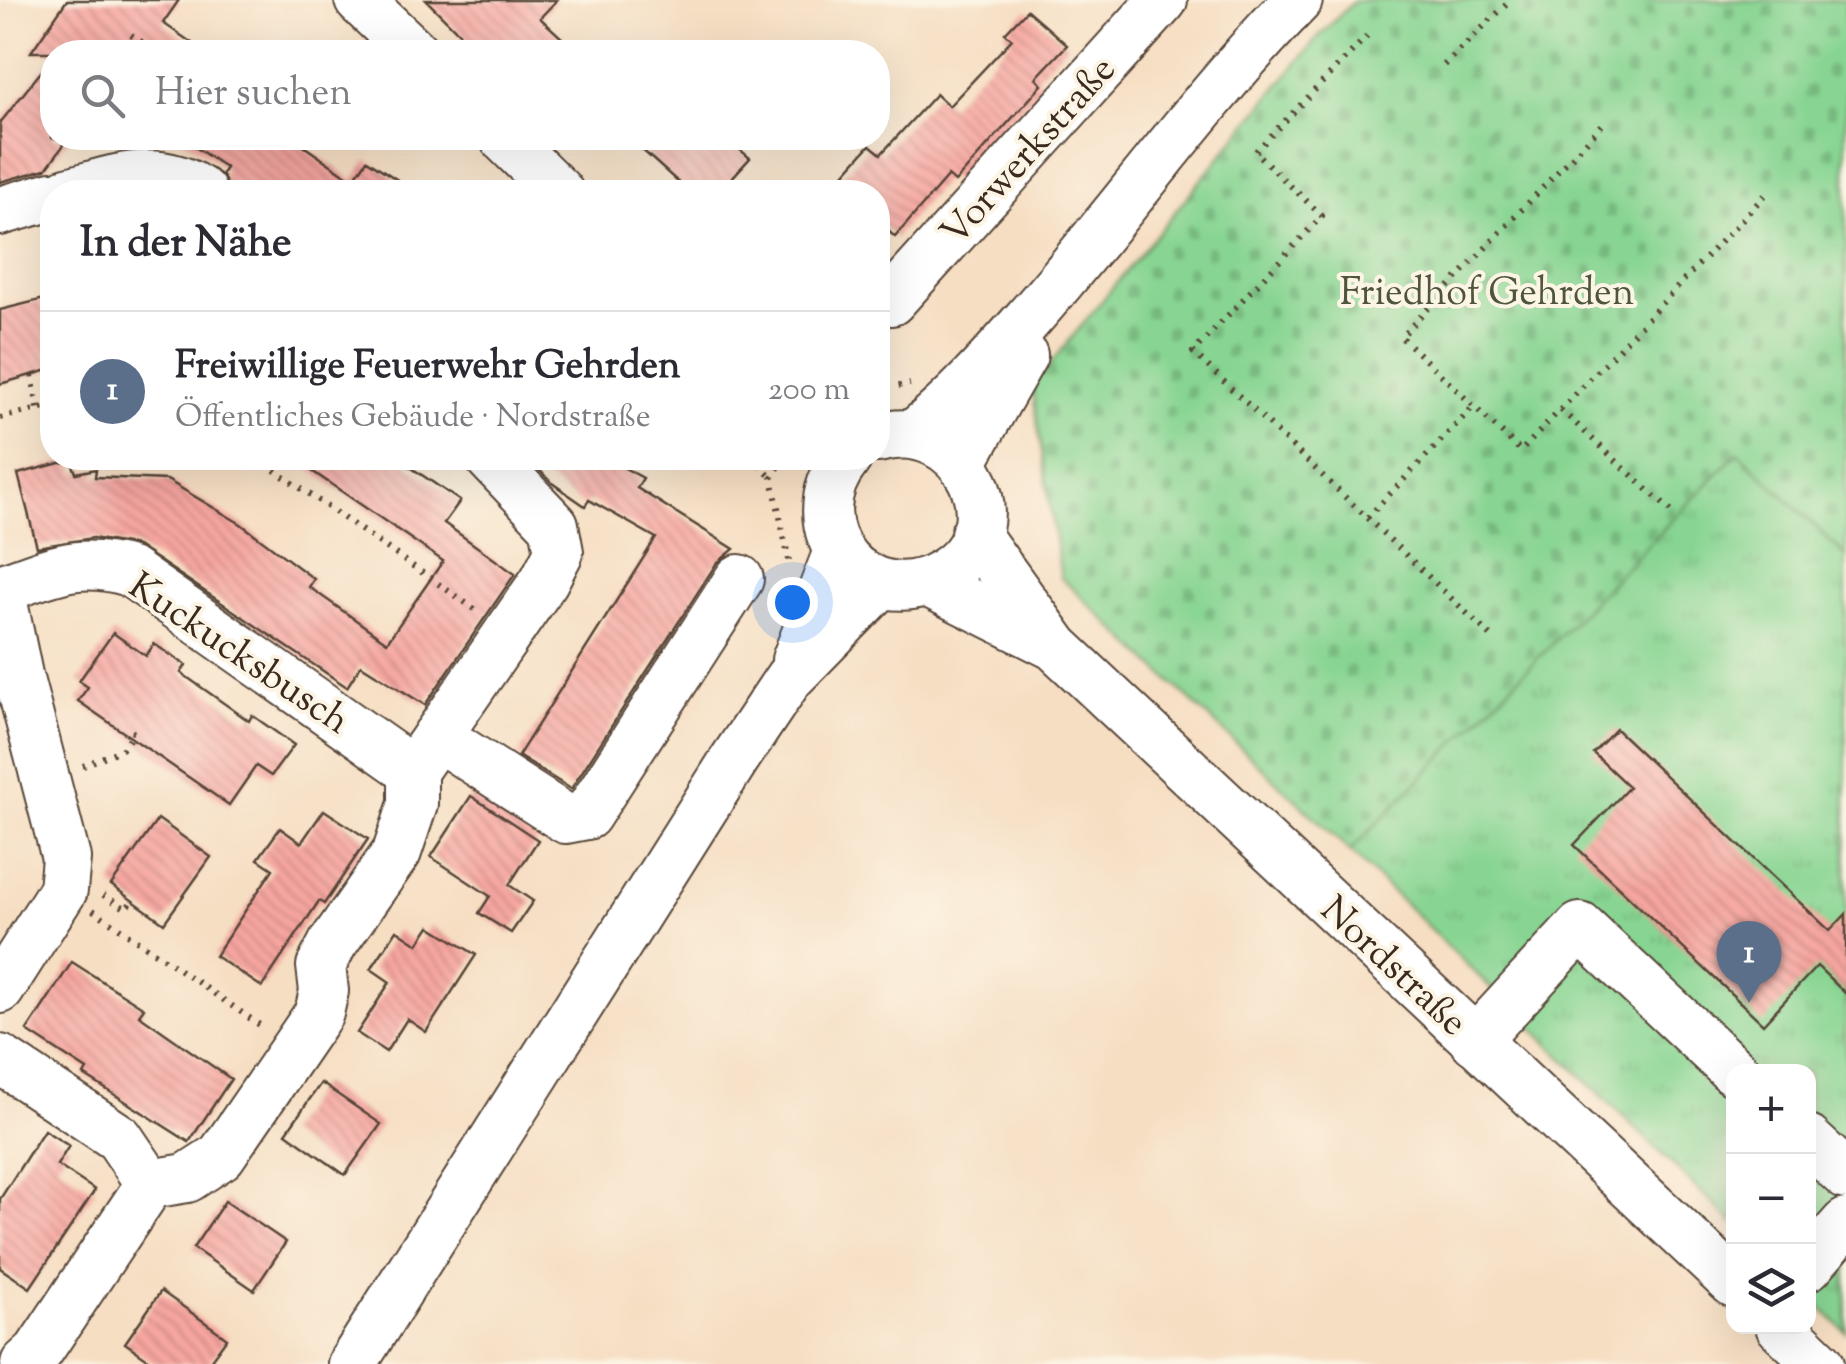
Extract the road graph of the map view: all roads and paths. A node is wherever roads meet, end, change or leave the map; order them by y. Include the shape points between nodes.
1 (359, 0) edge
2 (1163, 0) edge
3 (1298, 0) edge
4 (1511, 0) edge
5 (132, 35) dead end
6 (1367, 36) dead end
7 (139, 40) edge
8 (401, 40) edge
9 (1444, 66) dead end
10 (1602, 125) dead end
11 (516, 150) edge
12 (114, 180) edge
13 (184, 180) edge
14 (547, 180) edge
15 (1770, 190) dead end
16 (40, 199) edge
17 (0, 210) edge
18 (1075, 266) junction
19 (891, 301) dead end
20 (32, 375) dead end
21 (1474, 406) junction
22 (38, 409) joint
23 (1561, 410) junction
24 (0, 418) edge
25 (896, 436) edge
26 (962, 462) junction
27 (274, 470) edge
28 (501, 470) edge
29 (811, 470) edge
30 (1672, 512) dead end
31 (1367, 518) junction
32 (975, 534) junction
33 (838, 551) junction
34 (740, 579) dead end
35 (904, 583) junction
36 (0, 589) edge
37 (508, 633) junction
38 (1492, 637) dead end
39 (1056, 647) junction
40 (9, 678) edge
41 (790, 678) junction
42 (128, 729) dead end
43 (425, 753) junction
44 (46, 782) junction
45 (63, 890) junction
46 (0, 989) edge
47 (1475, 1041) junction
48 (296, 1049) junction
49 (0, 1059) edge
50 (1726, 1064) edge
51 (1816, 1147) edge
52 (1846, 1175) edge
53 (150, 1184) junction
54 (1846, 1222) edge
55 (1816, 1257) edge
56 (1726, 1276) edge
57 (1788, 1334) edge
58 (25, 1364) edge
59 (352, 1364) edge
60 (1820, 1364) edge

1 - 8 street
2 - 19 street, Vorwerkstraße
3 - 18 street
4 - 9 path
5 - 7 path
6 - 31 path via 1255,152 1322,216 1193,352
10 - 21 path via 1401,337
11 - 14 street
12 - 13 street via 138,174
15 - 23 path
16 - 17 street
18 - 25 street via 957,399
18 - 26 street
20 - 22 path
21 - 23 path via 1522,451
21 - 31 path
22 - 24 path
23 - 30 path
25 - 26 street via 947,447
26 - 32 street via 976,487
27 - 37 path
28 - 37 street via 554,525 559,552
29 - 33 street
31 - 38 path
32 - 35 street via 948,572
32 - 39 street, Nordstraße
33 - 35 street, Nordstraße via 860,574
33 - 41 street
34 - 43 street, Kuckucksbusch via 588,815 566,818
35 - 39 street, Nordstraße
35 - 41 street
36 - 40 street
36 - 43 street, Kuckucksbusch via 67,566 100,563 130,572
37 - 43 street
39 - 47 street, Nordstraße
40 - 44 street
41 - 59 street
42 - 44 path via 134,733 122,749
43 - 48 street via 396,852 320,966 320,1014
44 - 45 street via 66,858
45 - 46 street
45 - 48 path
47 - 50 street via 1580,927
47 - 56 street, Nordstraße
48 - 53 street via 221,1156 188,1178
49 - 53 street via 119,1138
51 - 52 street
53 - 58 street
54 - 55 street
57 - 60 street

